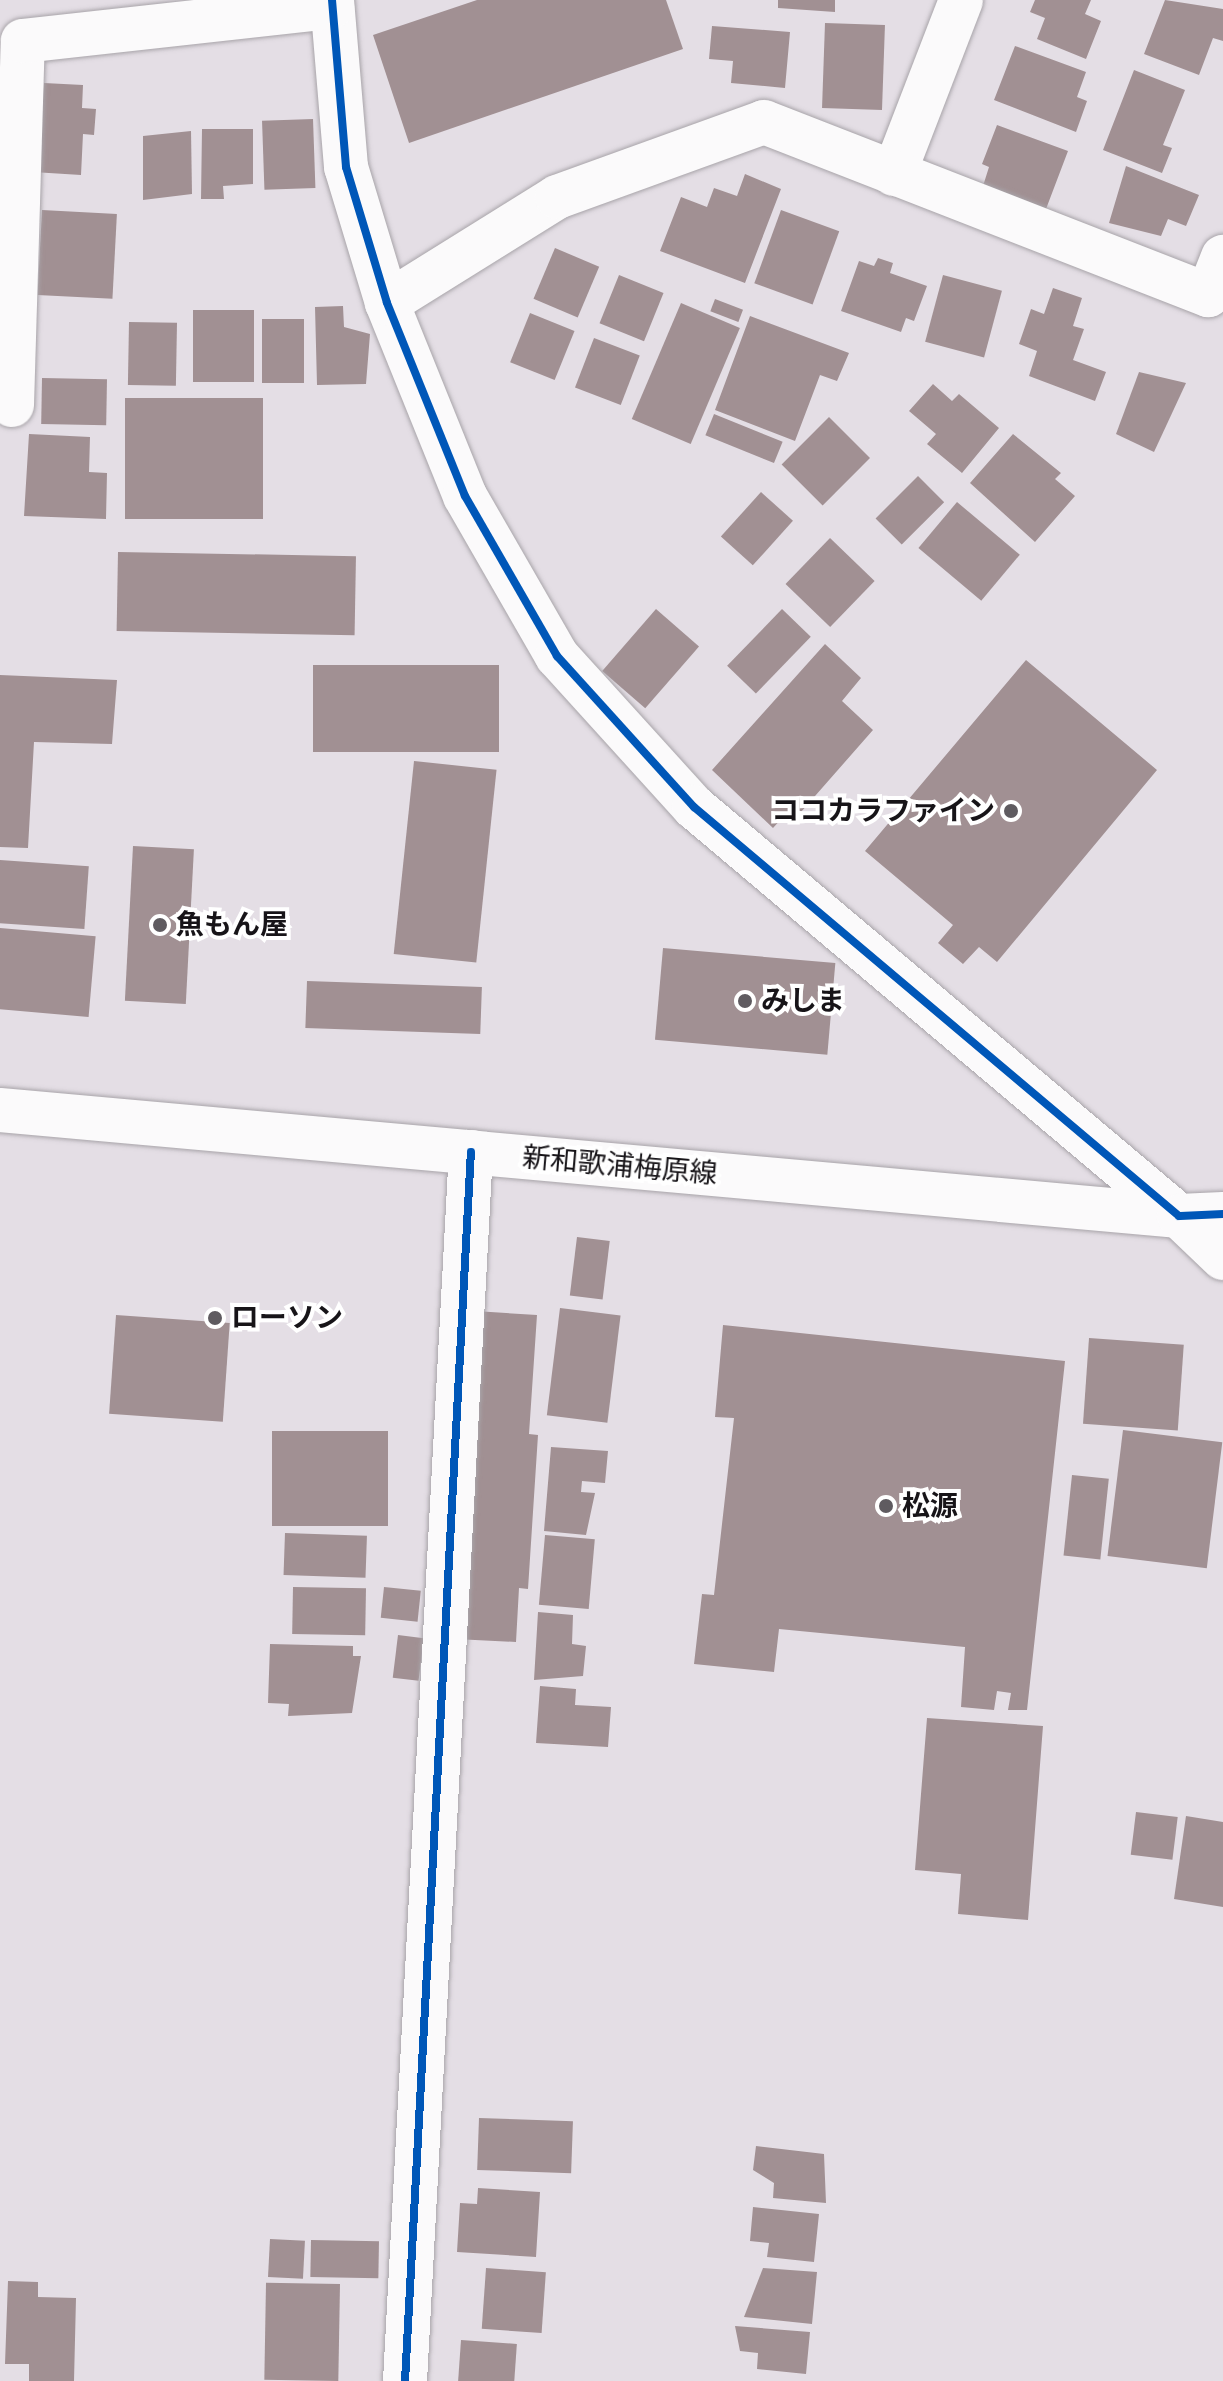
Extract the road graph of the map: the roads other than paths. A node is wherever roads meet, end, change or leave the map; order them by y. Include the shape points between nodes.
1 (961, 0) edge
2 (332, 4) edge
3 (11, 42) edge
4 (894, 174) junction
5 (1223, 257) edge
6 (387, 303) junction
7 (12, 405) dead end
8 (0, 1110) edge
9 (471, 1152) junction
10 (1223, 1214) edge
11 (1179, 1216) junction
12 (1223, 1258) edge
13 (405, 2381) edge

1 - 4 street
2 - 3 street
2 - 6 street via 346,167
3 - 7 street
4 - 5 street via 1208,295
4 - 6 street via 764,122 557,197
6 - 11 street via 465,496 557,656 694,807
8 - 9 street, 新和歌浦梅原線
9 - 11 street, 新和歌浦梅原線
9 - 13 street
10 - 11 street, 新和歌浦梅原線
11 - 12 street

